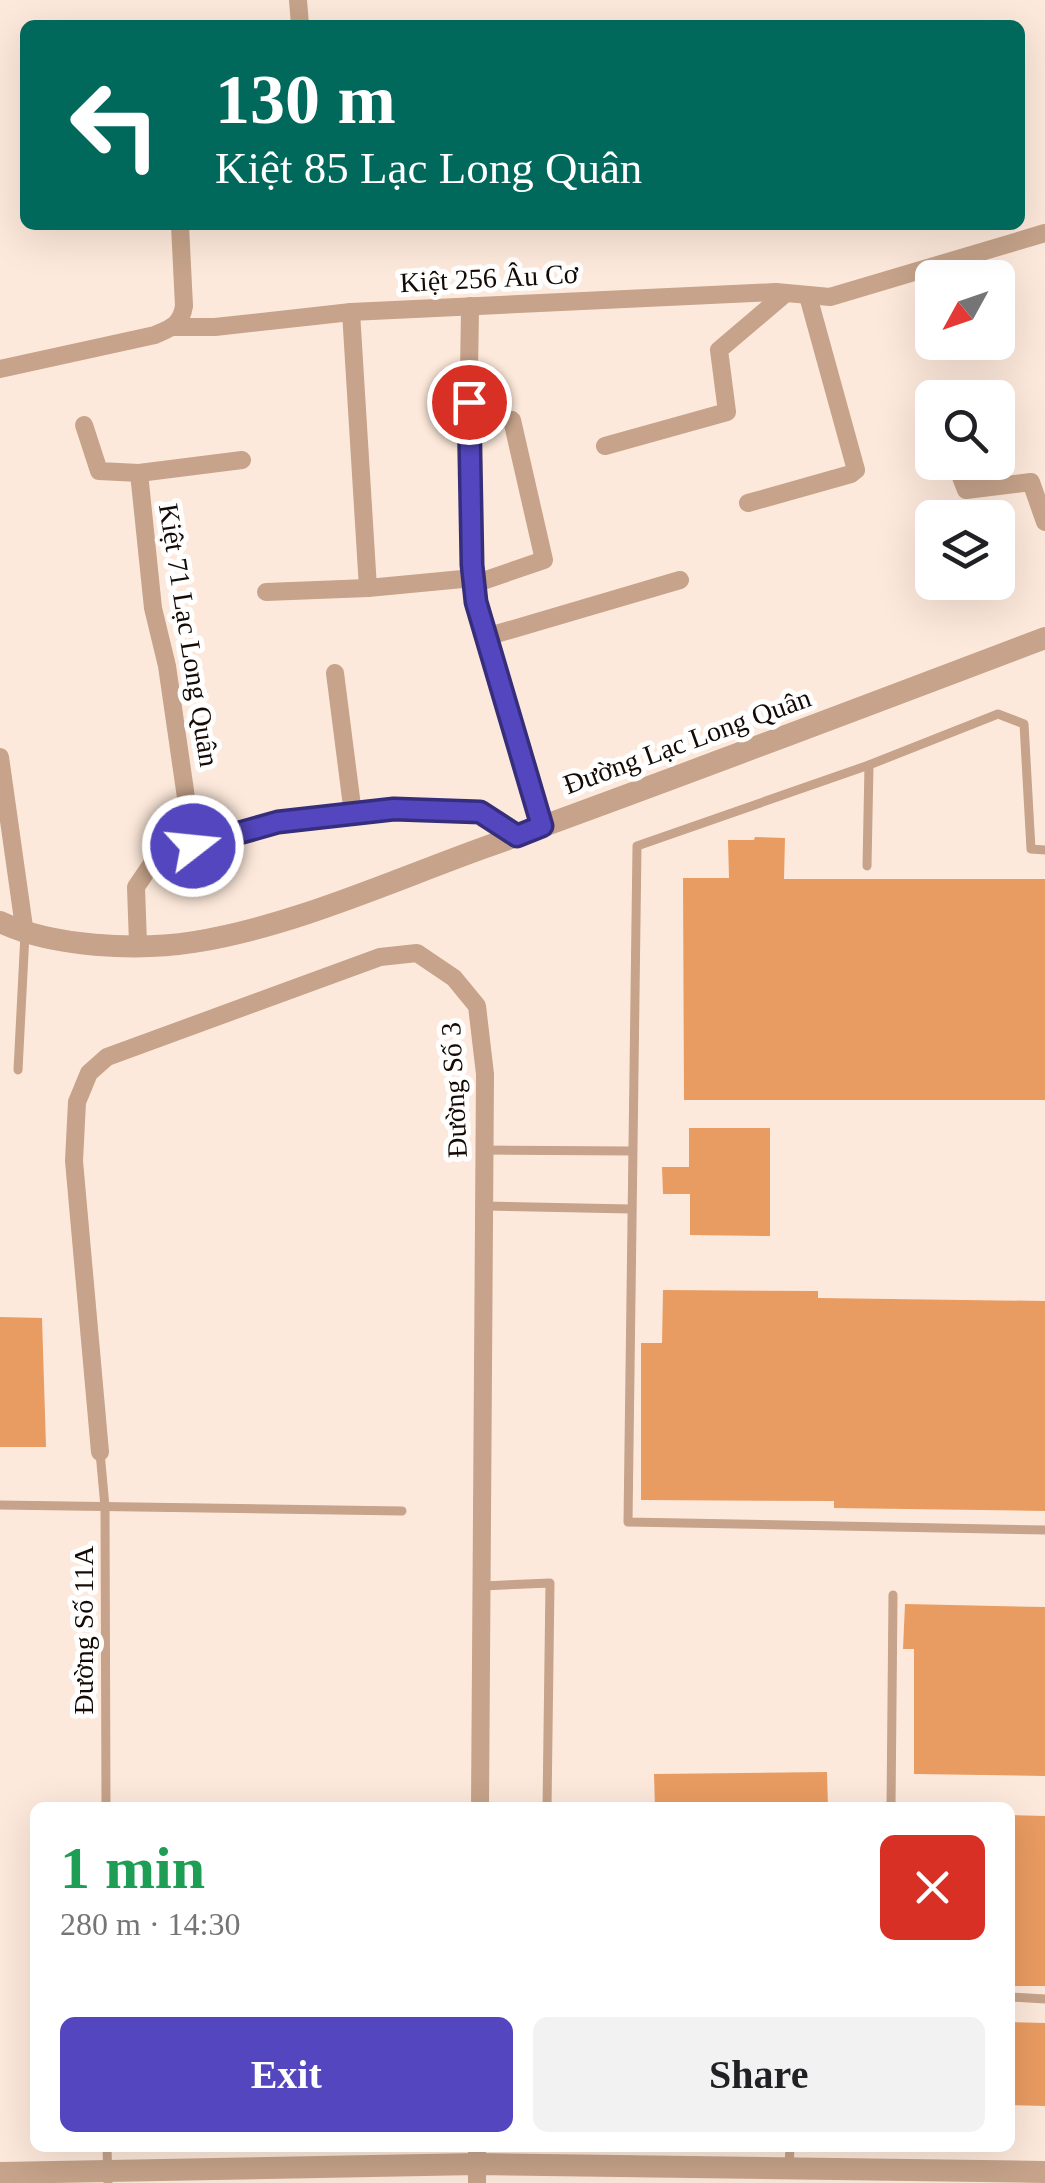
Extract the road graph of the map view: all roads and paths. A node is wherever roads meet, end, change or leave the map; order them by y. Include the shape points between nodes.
1 (180, 230) edge
2 (1045, 233) edge
3 (785, 294) junction
4 (808, 296) junction
5 (470, 306) junction
6 (351, 312) junction
7 (174, 327) junction
8 (0, 369) edge
9 (512, 420) dead end
10 (84, 426) dead end
11 (605, 446) dead end
12 (242, 460) dead end
13 (962, 480) edge
14 (139, 482) junction
15 (748, 503) dead end
16 (1045, 522) edge
17 (680, 580) dead end
18 (474, 581) junction
19 (368, 588) junction
20 (266, 592) dead end
21 (486, 637) junction
22 (1045, 638) edge
23 (335, 673) dead end
24 (0, 758) edge
25 (869, 765) junction
26 (354, 814) junction
27 (542, 826) junction
28 (517, 836) junction
29 (193, 846) junction
30 (1045, 850) edge
31 (867, 866) dead end
32 (0, 922) edge
33 (25, 934) junction
34 (138, 944) junction
35 (18, 1070) dead end
36 (485, 1150) junction
37 (632, 1151) junction
38 (484, 1206) junction
39 (631, 1208) junction
40 (100, 1452) joint
41 (0, 1505) edge
42 (105, 1507) junction
43 (402, 1511) dead end
44 (1045, 1530) edge
45 (482, 1586) junction
46 (892, 1595) dead end
47 (106, 1802) edge
48 (480, 1802) edge
49 (547, 1802) edge
50 (891, 1802) edge
51 (1015, 1997) edge
52 (1045, 1999) edge
53 (107, 2152) edge
54 (789, 2158) edge
55 (477, 2165) edge
56 (1045, 2172) edge
57 (0, 2173) edge
58 (108, 2178) edge

1 - 7 street via 184,306
2 - 4 street, Kiệt 256 Âu Cơ via 830,297
3 - 4 street, Kiệt 256 Âu Cơ
3 - 5 street, Kiệt 256 Âu Cơ
3 - 11 street via 719,350 726,412
4 - 15 street via 856,470
5 - 6 street, Kiệt 256 Âu Cơ
5 - 18 street
6 - 7 street, Kiệt 256 Âu Cơ
6 - 19 street
7 - 8 street, Kiệt 256 Âu Cơ
9 - 18 street via 544,560
10 - 14 street via 99,471
12 - 14 street
13 - 16 street via 966,490 1031,482
14 - 29 street, Kiệt 71 Lạc Long Quân via 152,608
17 - 21 street
18 - 19 street
18 - 21 street
19 - 20 street
21 - 27 street
22 - 27 street, Đường Lạc Long Quân
23 - 26 street
24 - 33 street
25 - 30 lane via 998,714 1024,724 1031,850
25 - 31 lane
25 - 37 lane via 637,846
26 - 28 street via 480,812
26 - 29 street via 278,822
27 - 28 street, Đường Lạc Long Quân
28 - 34 street, Đường Lạc Long Quân via 260,928
29 - 34 street via 152,862 136,887
32 - 33 street, Đường Lạc Long Quân
33 - 34 street, Đường Lạc Long Quân
33 - 35 lane
36 - 37 lane
36 - 38 street, Đường Số 3
36 - 40 street, Đường Số 3 via 477,1006 454,978 417,953 380,957 107,1057 89,1072 77,1102 74,1161
37 - 39 lane
38 - 39 lane
38 - 45 street, Đường Số 3
39 - 44 lane via 628,1522
40 - 42 lane, Đường Số 11A
41 - 42 lane
42 - 43 lane
42 - 47 lane, Đường Số 11A
45 - 48 street, Đường Số 3
45 - 49 lane via 550,1583
46 - 50 lane
51 - 52 lane
53 - 58 lane
54 - 55 street
54 - 56 street
55 - 58 street
57 - 58 street

